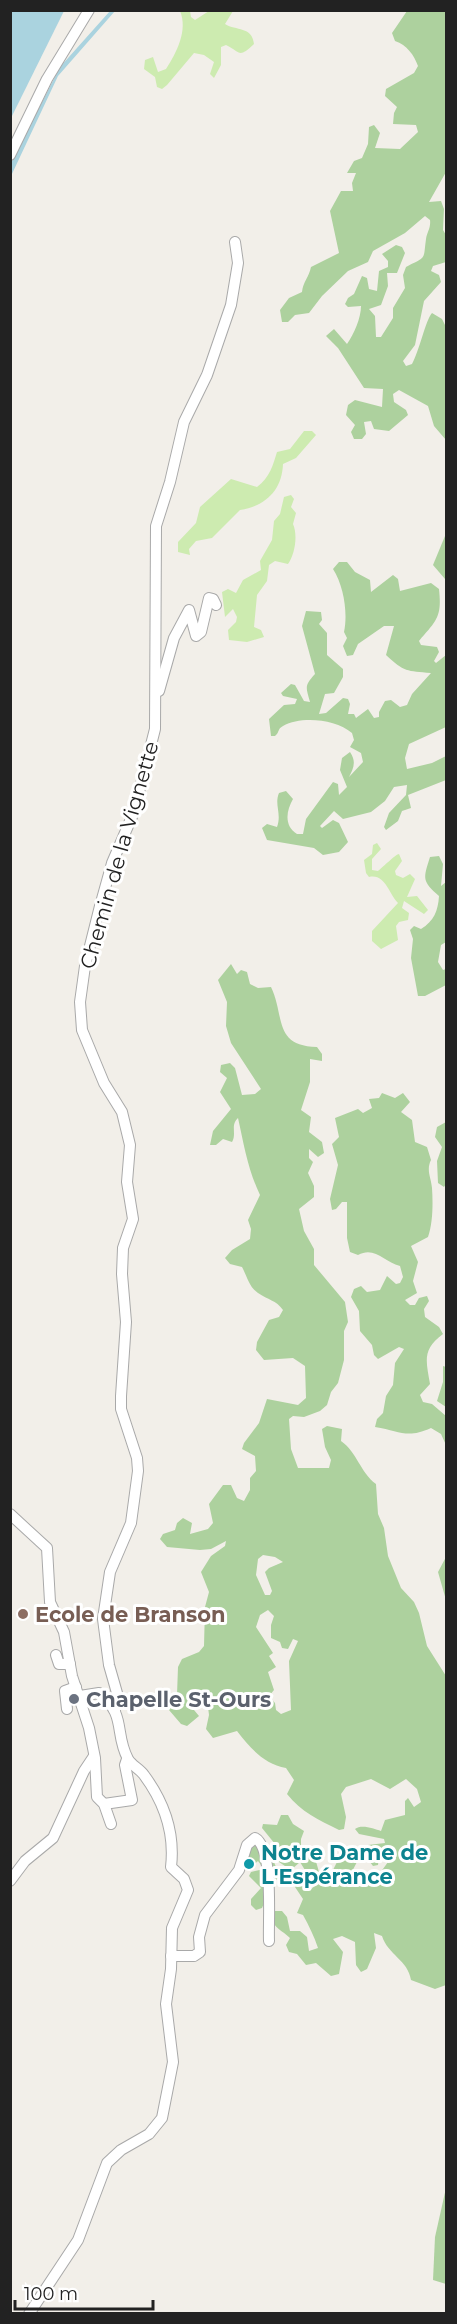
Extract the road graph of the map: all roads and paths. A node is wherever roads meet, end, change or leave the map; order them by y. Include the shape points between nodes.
1 (89, 10) edge
2 (10, 155) edge
3 (235, 242) dead end
4 (216, 605) dead end
5 (156, 705) junction
6 (10, 1514) edge
7 (56, 1655) dead end
8 (70, 1664) junction
9 (78, 1691) junction
10 (67, 1709) dead end
11 (115, 1710) junction
12 (94, 1756) junction
13 (127, 1759) junction
14 (104, 1804) junction
15 (111, 1824) dead end
16 (10, 1881) edge
17 (269, 1941) dead end
18 (171, 1956) junction
19 (29, 2313) edge

1 - 2 street via 47,80
3 - 5 street, Chemin de la Vignette via 238,263 231,305 207,375 184,422 154,533
4 - 5 street via 213,599 208,600 201,632 196,636 189,610 174,638
5 - 11 street, Chemin de la Vignette via 134,812 112,863 85,966 80,1002 82,1030 104,1083 122,1112 130,1145 127,1182 133,1219 123,1248 126,1322 121,1409 138,1471 131,1523 110,1572 103,1619 117,1693
6 - 8 street via 47,1548 50,1602 64,1632
7 - 8 street via 59,1664
8 - 9 street
9 - 10 street via 65,1691
9 - 11 street via 99,1693
9 - 12 street
11 - 13 street, Chemin de la Vignette
12 - 14 street via 97,1797
12 - 16 street via 53,1838 25,1861
13 - 14 street, Chemin de la Vignette via 132,1800
13 - 18 street via 141,1771 160,1801 171,1835 171,1867 187,1884 172,1928
14 - 15 street
17 - 18 street via 272,1904 264,1849 255,1838 247,1845 236,1875 205,1915 200,1952 194,1956
18 - 19 street via 166,2004 173,2062 164,2110 154,2129 105,2165 78,2240

